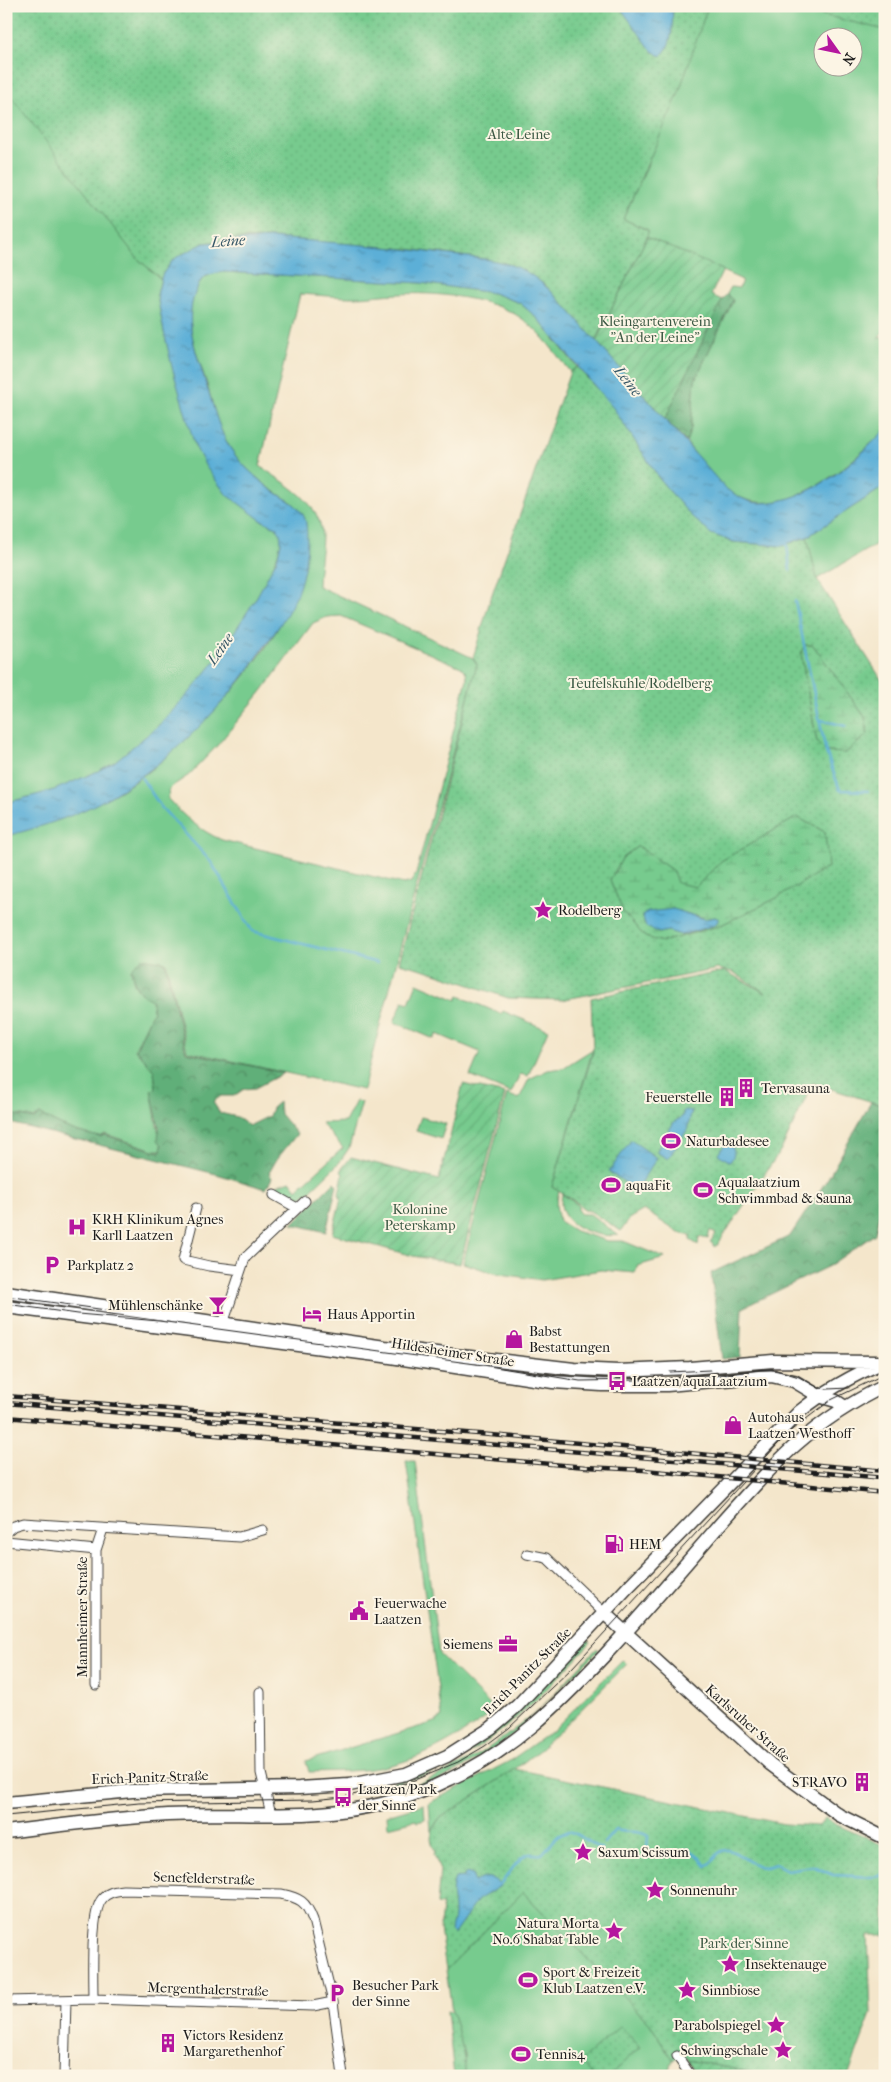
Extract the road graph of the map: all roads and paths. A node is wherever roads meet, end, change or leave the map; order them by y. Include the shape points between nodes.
1 (274, 1195) dead end
2 (305, 1201) dead end
3 (196, 1208) dead end
4 (297, 1208) junction
5 (241, 1270) junction
6 (6, 1292) edge
7 (6, 1307) edge
8 (223, 1330) junction
9 (884, 1362) edge
10 (885, 1386) edge
11 (819, 1396) junction
12 (845, 1407) junction
13 (103, 1529) junction
14 (263, 1530) dead end
15 (6, 1532) edge
16 (6, 1541) edge
17 (96, 1550) junction
18 (527, 1554) dead end
19 (604, 1613) junction
20 (626, 1632) junction
21 (96, 1685) dead end
22 (260, 1692) dead end
23 (264, 1789) junction
24 (6, 1803) edge
25 (271, 1814) junction
26 (6, 1832) edge
27 (885, 1838) edge
28 (92, 1999) junction
29 (6, 2000) edge
30 (66, 2000) junction
31 (333, 2002) junction
32 (677, 2056) dead end
33 (64, 2076) edge
34 (343, 2076) edge
35 (691, 2076) edge

1 - 4 street
2 - 4 street
3 - 5 street via 183,1260
4 - 5 street via 254,1248
5 - 8 street
6 - 8 main road, Hildesheimer Straße
7 - 8 main road, Hildesheimer Straße
8 - 9 main road, Hildesheimer Straße via 584,1370 690,1368 773,1361
8 - 11 main road, Hildesheimer Straße via 553,1382 667,1385 771,1376 794,1381
9 - 11 main road, Erich-Panitz-Straße via 842,1381
10 - 12 main road
11 - 12 main road, Hildesheimer Straße
11 - 19 main road, Erich-Panitz-Straße via 776,1434
12 - 20 main road via 790,1448
13 - 14 street via 239,1537
13 - 15 street via 22,1523
13 - 17 street, Mannheimer Straße
16 - 17 street, Mannheimer Straße
17 - 21 street, Mannheimer Straße
18 - 19 street via 547,1558
19 - 20 main road, Karlsruher Straße
19 - 23 main road, Erich-Panitz-Straße via 517,1706 491,1728 447,1756 406,1774 377,1781
20 - 25 main road via 535,1724 506,1748 466,1772 376,1805 341,1811
20 - 27 main road, Karlsruher Straße via 770,1764 840,1815
22 - 23 street
23 - 24 main road, Erich-Panitz-Straße via 132,1791
23 - 25 street
25 - 26 main road via 166,1815
28 - 30 street, Mergenthalerstraße
28 - 31 street, Mergenthalerstraße via 313,2006
28 - 31 street, Senefelderstraße via 95,1914 103,1898 123,1890 294,1897 308,1908 313,1920
29 - 30 street, Mergenthalerstraße
30 - 33 street
31 - 34 street
32 - 35 street

